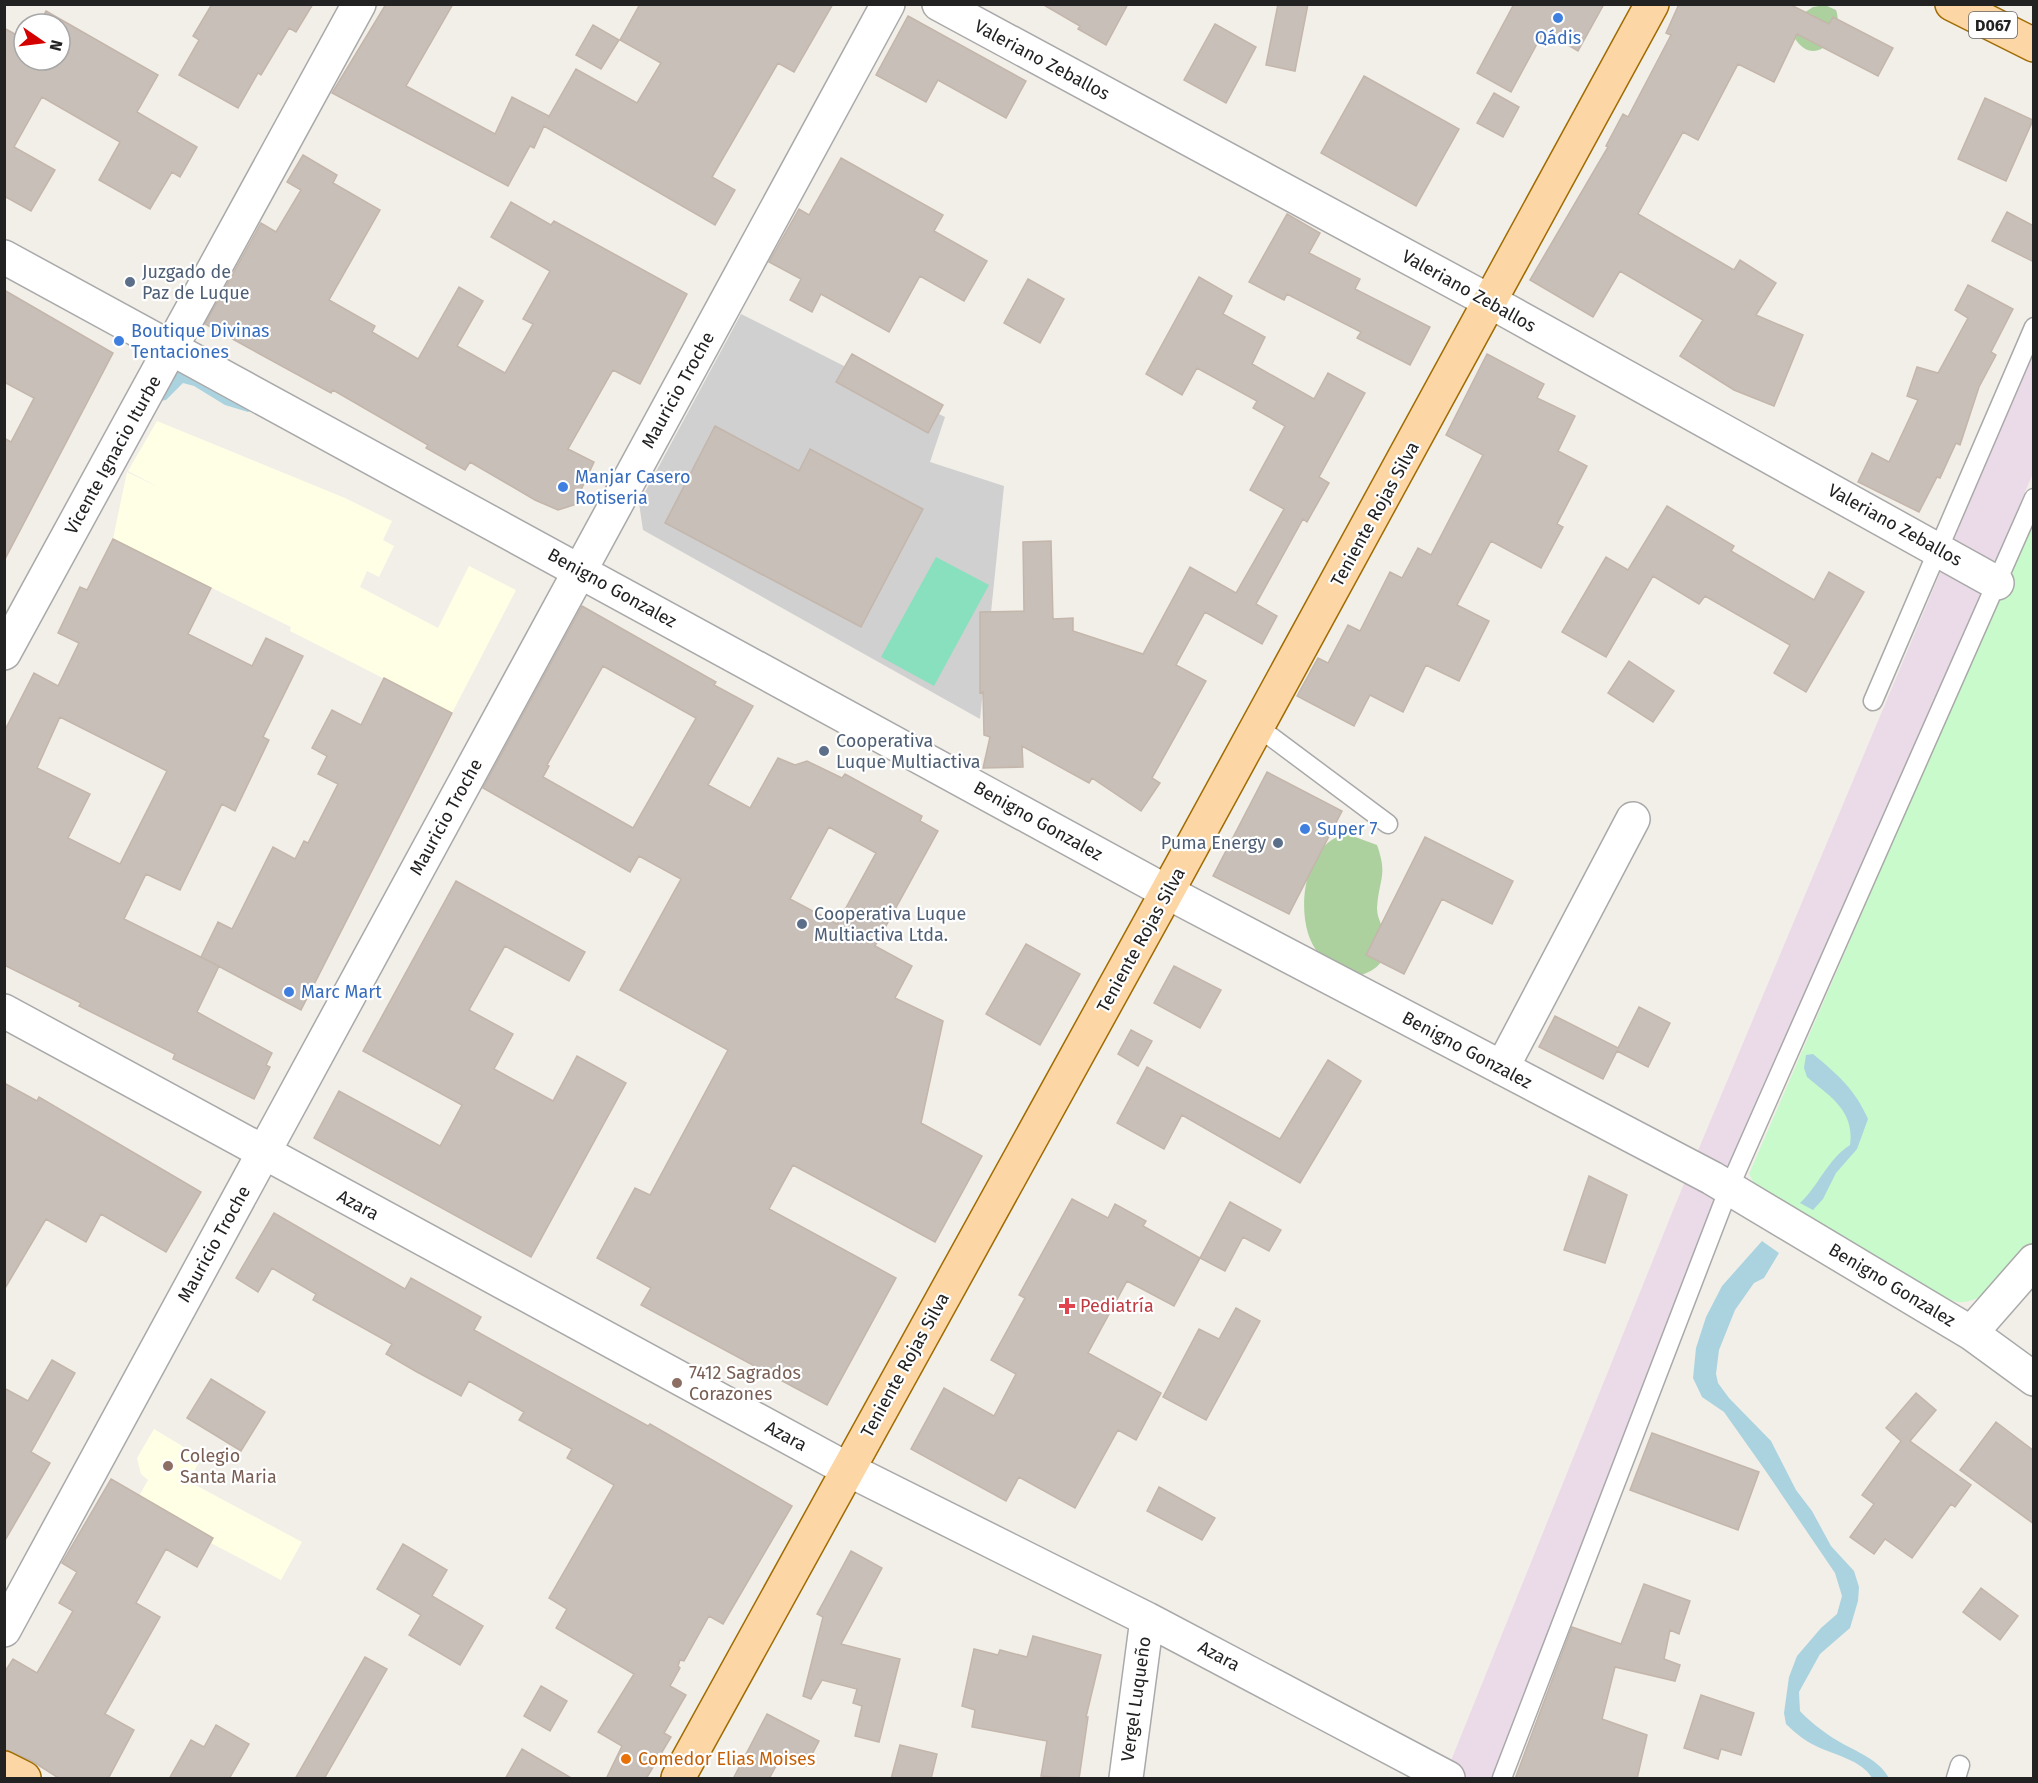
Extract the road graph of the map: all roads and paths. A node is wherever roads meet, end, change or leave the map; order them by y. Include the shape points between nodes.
1 (359, 4) edge
2 (888, 4) edge
3 (939, 4) edge
4 (1652, 4) edge
5 (1952, 4) edge
6 (2034, 45) edge
7 (4, 256) edge
8 (1491, 302) junction
9 (2034, 327) edge
10 (171, 348) junction
11 (2034, 498) edge
12 (1938, 549) junction
13 (580, 571) junction
14 (1997, 583) junction
15 (4, 653) edge
16 (1873, 701) dead end
17 (1258, 727) junction
18 (1633, 819) dead end
19 (1388, 824) dead end
20 (1167, 892) junction
21 (4, 1011) edge
22 (1502, 1068) junction
23 (263, 1154) junction
24 (1729, 1188) junction
25 (2034, 1261) edge
26 (1971, 1333) junction
27 (2034, 1379) edge
28 (847, 1469) junction
29 (1147, 1619) junction
30 (4, 1630) edge
31 (4, 1768) edge
32 (24, 1779) edge
33 (678, 1779) edge
34 (1126, 1779) edge
35 (1448, 1779) edge
36 (1502, 1779) edge

1 - 10 street, Vicente Ignacio Iturbe
2 - 13 street, Mauricio Troche
3 - 8 street, Valeriano Zeballos
4 - 8 main road, Teniente Rojas Silva
5 - 6 main road, D067
7 - 10 street, Benigno Gonzalez
8 - 12 street, Valeriano Zeballos
8 - 17 main road, Teniente Rojas Silva
9 - 12 lane
10 - 13 street, Benigno Gonzalez
10 - 15 street, Vicente Ignacio Iturbe
11 - 14 lane
12 - 14 street, Valeriano Zeballos
12 - 16 lane
13 - 20 street, Benigno Gonzalez
13 - 23 street, Mauricio Troche
14 - 24 lane
17 - 19 lane
17 - 20 main road, Teniente Rojas Silva
18 - 22 street
20 - 22 street, Benigno Gonzalez
20 - 28 main road, Teniente Rojas Silva
21 - 23 street, Azara
22 - 24 street, Benigno Gonzalez
23 - 28 street, Azara
23 - 30 street, Mauricio Troche
24 - 26 street, Benigno Gonzalez
24 - 36 lane
25 - 26 street
26 - 27 street, Benigno Gonzalez
28 - 29 street, Azara
28 - 33 main road, Teniente Rojas Silva
29 - 34 street, Vergel Luqueño
29 - 35 street, Azara
31 - 32 main road

